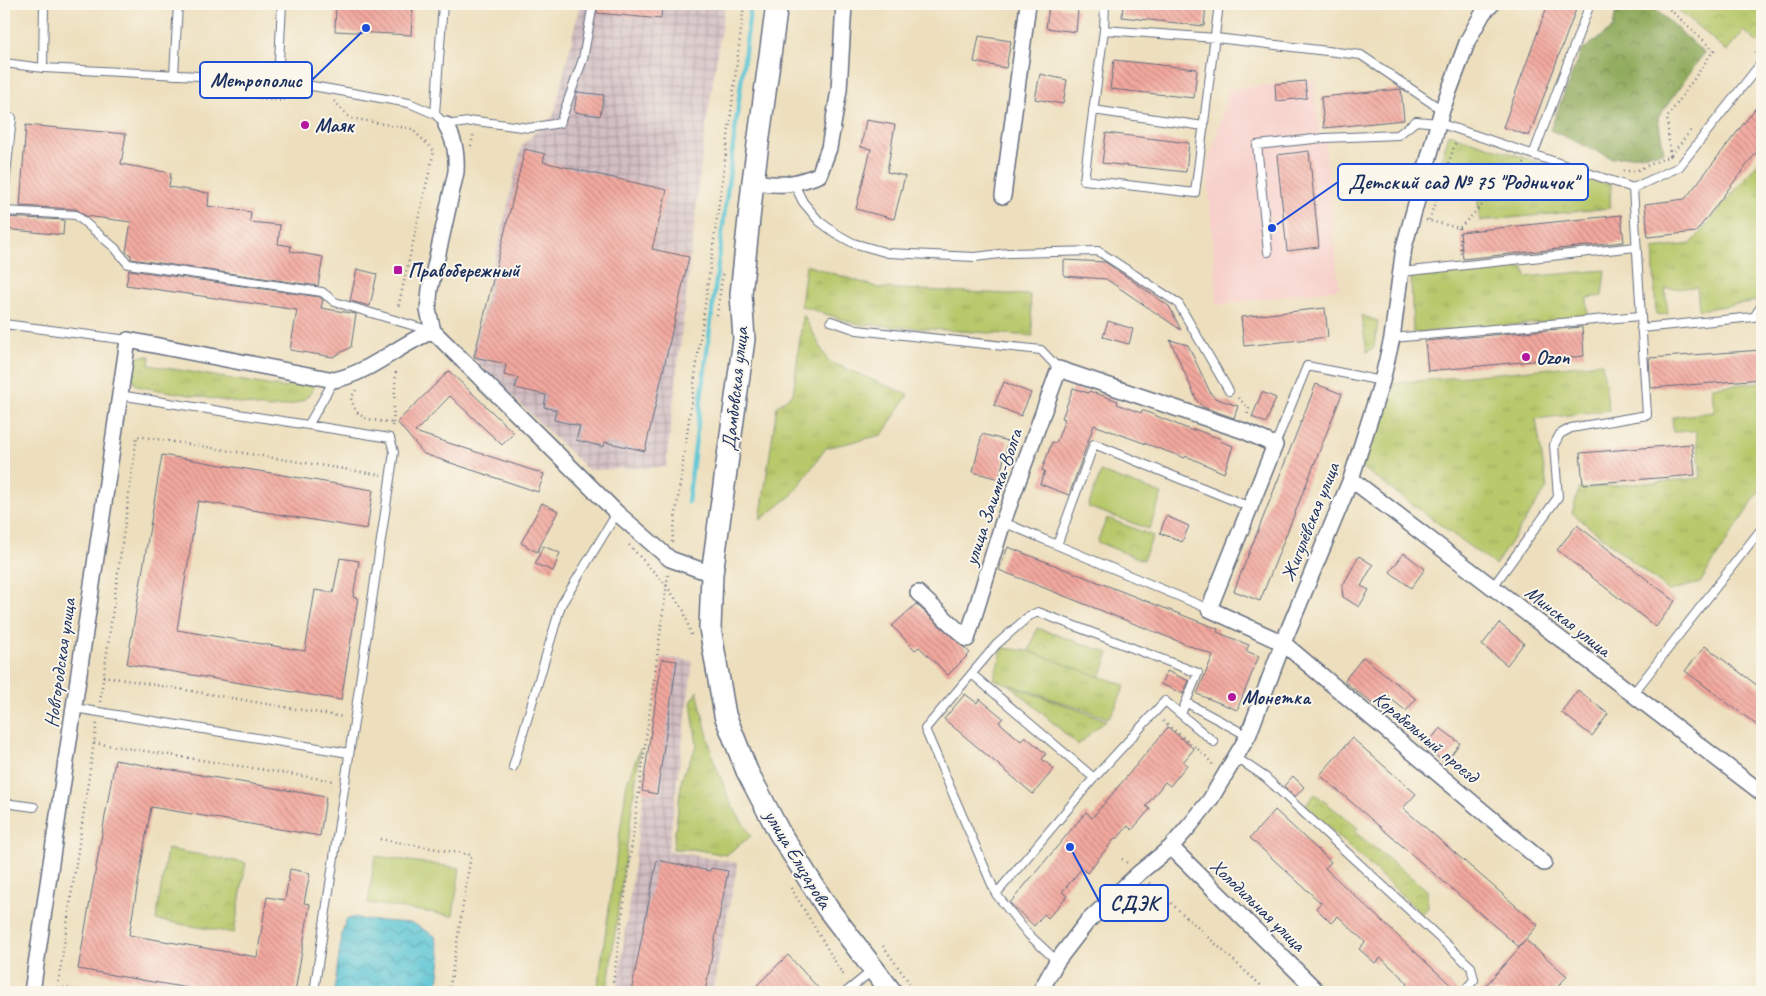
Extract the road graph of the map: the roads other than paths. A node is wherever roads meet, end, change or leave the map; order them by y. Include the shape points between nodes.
1 (44, 4) edge
2 (178, 4) edge
3 (282, 4) edge
4 (443, 4) edge
5 (593, 4) edge
6 (777, 4) edge
7 (844, 4) edge
8 (1028, 4) edge
9 (1105, 4) edge
10 (1219, 4) edge
11 (1492, 4) edge
12 (1590, 4) edge
13 (1104, 30) junction
14 (1216, 38) junction
15 (1762, 62) edge
16 (4, 63) edge
17 (43, 68) junction
18 (174, 75) junction
19 (278, 80) junction
20 (1093, 110) junction
21 (435, 114) junction
22 (1441, 116) junction
23 (12, 118) dead end
24 (446, 125) junction
25 (1204, 126) junction
26 (1533, 155) junction
27 (752, 181) junction
28 (794, 184) junction
29 (1633, 188) junction
30 (4, 194) edge
31 (1003, 196) dead end
32 (4, 211) edge
33 (1636, 247) junction
34 (1268, 252) dead end
35 (1401, 272) junction
36 (1762, 306) edge
37 (1640, 316) junction
38 (831, 321) dead end
39 (4, 324) edge
40 (1641, 328) junction
41 (433, 331) junction
42 (1392, 338) junction
43 (128, 340) junction
44 (1059, 369) junction
45 (334, 380) junction
46 (1382, 381) junction
47 (1229, 391) road end
48 (119, 395) junction
49 (309, 424) junction
50 (1275, 445) junction
51 (1351, 479) junction
52 (1250, 508) junction
53 (617, 513) junction
54 (1003, 522) junction
55 (1762, 528) edge
56 (1057, 545) junction
57 (712, 574) junction
58 (1492, 588) junction
59 (918, 593) dead end
60 (1209, 609) junction
61 (1283, 643) junction
62 (973, 675) junction
63 (1632, 696) junction
64 (1187, 703) junction
65 (74, 708) junction
66 (1181, 714) junction
67 (725, 715) joint
68 (1248, 736) junction
69 (1214, 742) dead end
70 (349, 753) junction
71 (1237, 758) junction
72 (513, 767) dead end
73 (1094, 778) junction
74 (1762, 793) edge
75 (4, 803) edge
76 (34, 807) dead end
77 (1171, 847) junction
78 (1544, 863) dead end
79 (996, 894) junction
80 (1057, 961) junction
81 (872, 970) junction
82 (32, 992) edge
83 (314, 992) edge
84 (846, 992) edge
85 (891, 992) edge
86 (1040, 992) edge
87 (1318, 992) edge
88 (1463, 992) edge

1 - 17 lane
2 - 18 lane
3 - 19 lane
4 - 21 lane
5 - 24 lane via 584,59 560,123 529,128 476,120
6 - 27 street, Дамбовская улица
7 - 28 street via 842,67 829,148 819,175
8 - 31 street
9 - 13 lane
10 - 14 lane
11 - 22 street, Жигулёвская улица via 1468,40
12 - 26 lane
13 - 14 lane
13 - 20 lane
14 - 22 lane via 1362,55
14 - 25 lane
15 - 29 lane via 1679,167
16 - 17 lane
17 - 18 lane
18 - 19 lane
19 - 21 lane via 409,103
20 - 25 lane
20 - 25 lane via 1084,180 1195,193
21 - 24 lane
22 - 26 lane via 1459,130
22 - 34 lane via 1416,121 1398,135 1257,145
22 - 35 street, Жигулёвская улица via 1404,247
23 - 30 lane
24 - 41 street via 453,138 456,172 430,289 428,310
26 - 29 lane
27 - 28 street via 778,186
27 - 57 street, Дамбовская улица via 741,294 744,339
28 - 47 lane via 803,202 835,233 853,243 888,253 975,257 1098,251 1178,303
29 - 33 lane
32 - 41 lane via 76,215 115,248 128,264 322,292 335,302
33 - 35 lane
33 - 37 lane
35 - 42 street, Жигулёвская улица
36 - 40 lane via 1754,317
37 - 40 lane
37 - 42 lane
38 - 44 lane via 857,330 1041,350
39 - 43 lane
40 - 58 lane via 1647,415 1571,428 1560,434 1554,445 1558,497
41 - 45 street via 414,338 358,372
41 - 53 street
42 - 46 street, Жигулёвская улица
43 - 45 street
43 - 48 street, Новгородская улица
44 - 50 street via 1244,431
44 - 54 street, улица Заимка-Волга
45 - 49 lane
46 - 50 lane via 1307,366
46 - 51 street, Жигулёвская улица
48 - 49 lane
48 - 65 street, Новгородская улица
49 - 70 lane via 390,438 394,452
50 - 52 street
51 - 58 street, Минская улица
51 - 61 street, Жигулёвская улица
52 - 56 lane via 1094,444
52 - 60 street
53 - 57 street via 670,559
53 - 72 lane via 561,605
54 - 56 lane
54 - 59 street, улица Заимка-Волга via 967,639
55 - 63 lane
56 - 60 lane
57 - 67 street, Дамбовская улица via 710,628
58 - 63 street, Минская улица
60 - 61 street, Корабельный проезд
61 - 68 street, Жигулёвская улица
61 - 78 street, Корабельный проезд
62 - 64 lane via 996,645 1038,612 1198,673
62 - 73 lane
62 - 79 lane via 925,729
63 - 74 street, Минская улица
64 - 66 lane
64 - 68 lane
65 - 70 lane
65 - 82 street, Новгородская улица
66 - 69 lane
66 - 73 lane via 1165,701
67 - 81 street, улица Елизарова via 747,770 779,832
68 - 71 street, Жигулёвская улица
70 - 83 lane
71 - 77 street, Жигулёвская улица via 1210,800
71 - 88 lane via 1265,776 1471,967 1474,980
73 - 79 lane
75 - 76 lane
77 - 80 street, Жигулёвская улица via 1087,922
77 - 87 street, Холодильная улица
79 - 80 lane via 1028,934
80 - 86 street, Жигулёвская улица
81 - 84 lane
81 - 85 street, улица Елизарова

